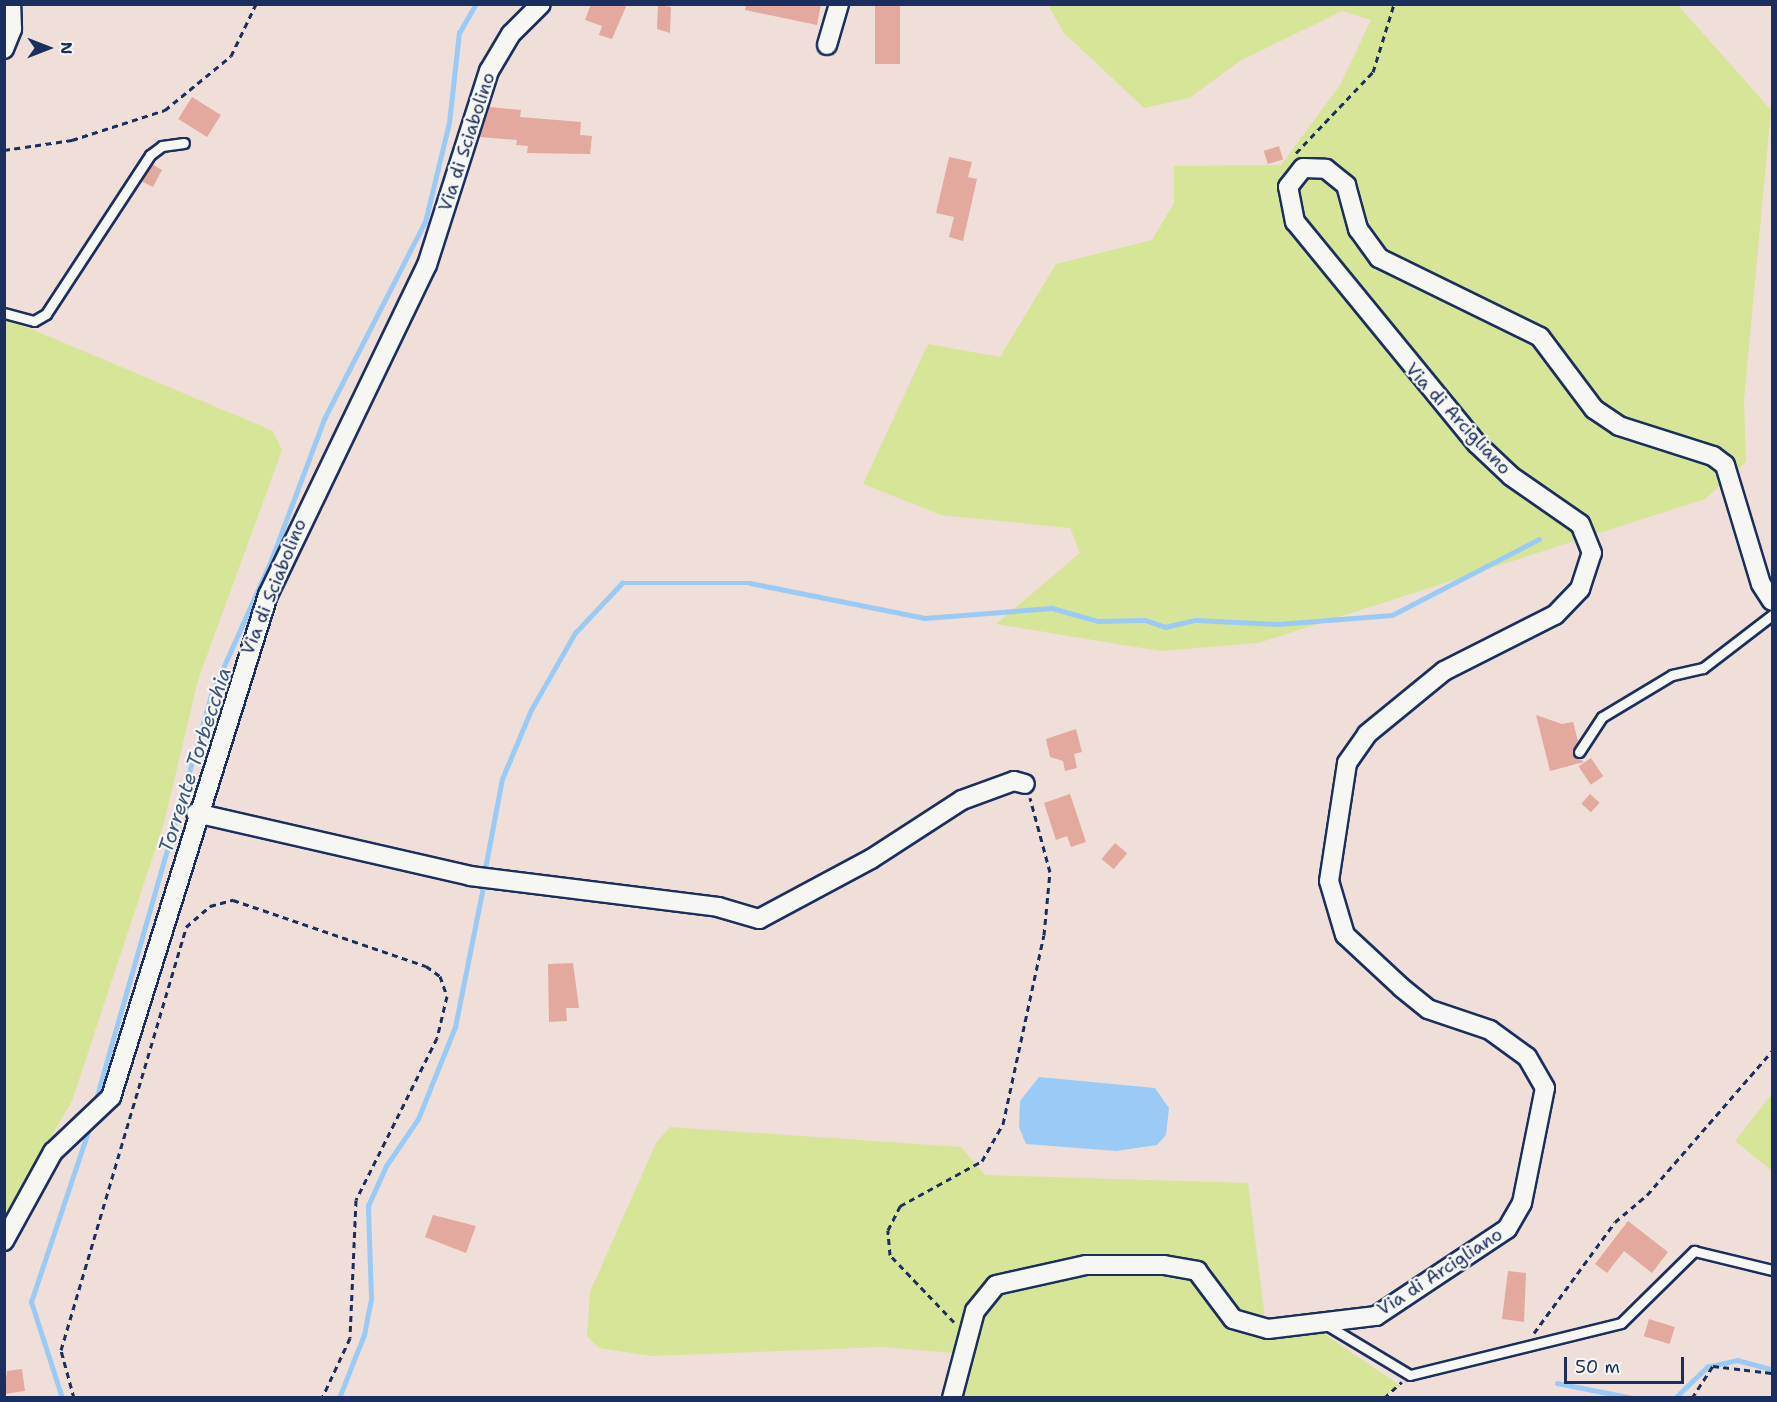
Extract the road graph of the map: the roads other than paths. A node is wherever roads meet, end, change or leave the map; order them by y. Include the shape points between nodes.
1 (11, 4) edge
2 (541, 4) edge
3 (839, 4) edge
4 (827, 45) dead end
5 (4, 49) edge
6 (184, 143) dead end
7 (4, 313) edge
8 (1773, 601) edge
9 (1773, 615) edge
10 (1579, 752) dead end
11 (1025, 784) road end
12 (196, 813) junction
13 (4, 1240) edge
14 (1773, 1270) edge
15 (1323, 1322) junction
16 (952, 1398) edge

1 - 5 street via 12,29
2 - 12 street, Via di Sciabolino via 511,34 489,71 427,266 280,565
3 - 4 street
6 - 7 lane via 162,146 150,155 46,314 34,321
8 - 15 street, Via di Arcigliano via 1761,584 1725,465 1713,456 1619,426 1594,409 1540,337 1379,258 1358,229 1346,185 1326,169 1303,168 1288,187 1295,222 1477,444 1511,476 1581,524 1592,553 1580,589 1555,615 1444,671 1367,734 1347,763 1329,881 1345,935 1428,1009 1490,1030 1527,1057 1545,1088 1522,1203 1507,1229 1376,1316
9 - 10 lane via 1702,668 1672,675 1602,717
11 - 12 street via 1014,780 962,800 871,859 759,919 718,907 470,876
12 - 13 street, Via di Sciabolino via 115,1087 99,1113 71,1134 46,1162
14 - 15 lane via 1694,1251 1621,1323 1410,1375
15 - 16 street, Via di Arcigliano via 1268,1329 1233,1318 1197,1271 1164,1265 1086,1265 996,1285 975,1311

